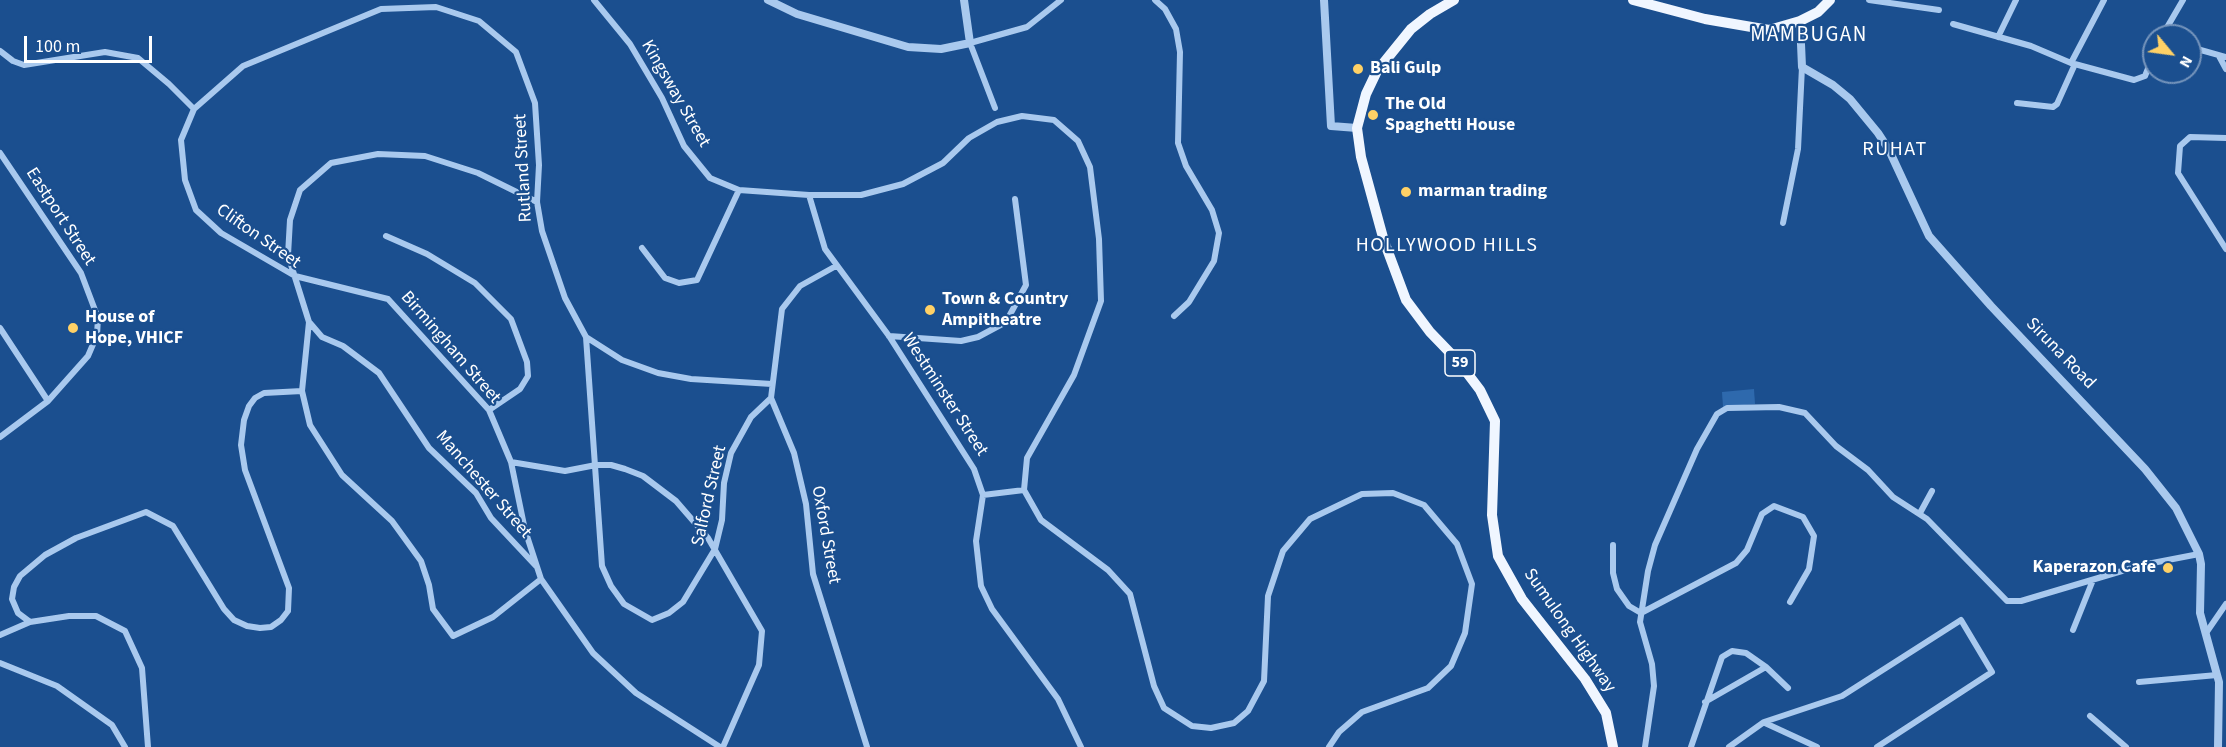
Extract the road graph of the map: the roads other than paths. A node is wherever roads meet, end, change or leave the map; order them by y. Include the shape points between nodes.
1 (594, 0) edge
2 (768, 0) edge
3 (964, 0) edge
4 (1061, 0) edge
5 (1155, 0) edge
6 (1324, 0) edge
7 (1454, 0) edge
8 (1634, 0) edge
9 (1830, 0) edge
10 (1869, 0) edge
11 (2016, 0) edge
12 (2104, 0) edge
13 (2183, 0) edge
14 (1939, 10) dead end
15 (1800, 21) junction
16 (1953, 24) dead end
17 (2169, 24) edge
18 (1998, 37) junction
19 (970, 43) junction
20 (2202, 50) edge
21 (0, 51) edge
22 (2222, 56) edge
23 (2073, 64) junction
24 (1802, 67) junction
25 (2226, 69) edge
26 (2142, 77) edge
27 (2017, 103) dead end
28 (995, 108) dead end
29 (194, 109) junction
30 (1357, 128) junction
31 (2226, 138) edge
32 (0, 153) edge
33 (739, 190) junction
34 (809, 195) junction
35 (1015, 200) dead end
36 (537, 202) junction
37 (1784, 223) dead end
38 (386, 236) dead end
39 (642, 248) dead end
40 (2226, 249) edge
41 (836, 266) junction
42 (295, 276) junction
43 (1174, 316) dead end
44 (309, 322) junction
45 (0, 328) edge
46 (889, 336) junction
47 (586, 337) junction
48 (772, 384) junction
49 (302, 391) junction
50 (771, 398) junction
51 (48, 401) junction
52 (489, 410) junction
53 (0, 437) edge
54 (511, 462) junction
55 (596, 465) junction
56 (1024, 490) junction
57 (1932, 491) dead end
58 (983, 495) junction
59 (1920, 513) junction
60 (1613, 545) dead end
61 (715, 549) junction
62 (2199, 554) junction
63 (537, 567) junction
64 (541, 579) junction
65 (2093, 580) junction
66 (1790, 602) dead end
67 (2226, 604) edge
68 (1641, 613) junction
69 (30, 622) junction
70 (2073, 630) dead end
71 (2205, 634) junction
72 (0, 635) edge
73 (0, 663) edge
74 (1766, 667) junction
75 (2220, 679) edge
76 (2139, 682) dead end
77 (1788, 688) dead end
78 (1705, 702) junction
79 (2090, 716) dead end
80 (1764, 722) junction
81 (125, 747) edge
82 (148, 747) edge
83 (721, 747) edge
84 (867, 747) edge
85 (1081, 747) edge
86 (1329, 747) edge
87 (1613, 747) edge
88 (1645, 747) edge
89 (1691, 747) edge
90 (1729, 747) edge
91 (1817, 747) edge
92 (1878, 747) edge
93 (2126, 747) edge
94 (2218, 747) edge

1 - 33 street, Kingsway Street via 630,44 662,98 684,146 710,178
2 - 19 street via 796,14 908,47 941,49
3 - 19 street
4 - 19 street via 1027,27
5 - 43 street via 1176,29 1180,52 1178,142 1186,166 1212,210 1219,233 1215,261 1189,302
6 - 30 street via 1331,126
7 - 30 main road, Sumulong Highway / 59 via 1430,14 1395,46 1366,94
8 - 15 main road via 1751,29 1769,30
9 - 15 main road
10 - 14 street
11 - 18 street
12 - 23 street
13 - 17 street
15 - 24 street
16 - 18 street
18 - 23 street
19 - 28 street
20 - 22 street
21 - 29 street via 24,65 105,52 138,58
22 - 25 street
23 - 26 street via 2134,80
23 - 27 street via 2057,104
24 - 37 street via 1798,149
24 - 62 street, Siruna Road via 1850,99 1878,133 1929,236 2145,469 2176,508
29 - 36 street, Rutland Street via 243,66 381,9 436,7 479,21 516,52 535,102
29 - 42 street, Clifton Street via 181,140 184,180 196,210 221,233
30 - 87 main road, Sumulong Highway / 59 via 1384,241 1406,300 1480,390 1495,421 1492,515 1498,556 1522,599 1606,713
31 - 40 street via 2190,137 2180,146 2178,173
32 - 51 street, Eastport Street via 81,273 98,318 97,335 88,356
33 - 34 street, Kingsway Street
33 - 39 street via 697,280 679,283 665,278
34 - 41 street, Westminster Street via 825,249
34 - 56 street, Kingsway Street via 861,195 903,184 943,163 969,138 997,122 1022,116 1054,120 1078,141 1090,167 1099,239 1101,300 1074,375 1027,458
35 - 46 street via 1026,285 1006,322 961,341
36 - 42 street via 478,173 425,156 378,154 331,163 300,190 290,220 288,255
36 - 47 street, Rutland Street via 552,264
38 - 52 street via 475,283 511,319 527,362 528,376 520,389
41 - 46 street, Westminster Street
41 - 48 street via 800,286 782,309
42 - 44 street, Clifton Street
42 - 52 street, Birmingham Street via 388,299
44 - 49 street, Clifton Street
44 - 63 street, Manchester Street via 322,337 343,346 379,373 429,448 476,493 491,518
45 - 51 street
46 - 58 street, Westminster Street via 974,469
47 - 48 street, Rutland Street via 622,360 658,373
47 - 55 street, Salford Street
48 - 50 street
49 - 64 street, Clifton Street via 310,424 342,475 392,521 421,561 432,609 453,636 492,617
49 - 69 street via 264,393 255,398 244,420 241,445 245,470 289,588 288,611 281,620 260,628 234,620 173,526 146,512 76,538 32,564 14,587 12,599 18,613
50 - 61 street, Salford Street via 752,417 732,453
50 - 84 street, Oxford Street via 794,453 806,504 813,574
51 - 53 street, Eastport Street
52 - 54 street, Birmingham Street
54 - 55 street via 565,471
54 - 63 street, Birmingham Street
55 - 61 street via 611,465 643,476 690,515
55 - 61 street, Salford Street via 602,566 624,604 652,620 669,613 683,602
56 - 58 street
56 - 86 street via 1041,520 1108,570 1130,594 1154,686 1164,708 1192,726 1211,728 1233,723 1248,711 1264,681 1268,596 1283,551 1310,519 1362,494 1393,493 1424,505 1457,544 1472,584 1466,633 1451,666 1428,688 1362,711
57 - 59 street
58 - 85 street, Westminster Street via 976,541 981,586 992,609 1058,699
59 - 65 street via 2007,601 2020,601
59 - 68 street via 1893,497 1798,409 1723,409 1697,449 1654,545
60 - 68 street via 1617,589 1629,606
61 - 83 street via 762,631 759,665
62 - 65 street
62 - 71 street, Siruna Road via 2200,613
63 - 64 street, Birmingham Street
64 - 83 street, Birmingham Street via 593,653 636,693
65 - 70 street
66 - 68 street via 1809,569 1814,536 1803,517 1774,507 1762,514 1737,563
67 - 71 street
68 - 88 street via 1654,675
69 - 72 street
69 - 82 street via 96,616 125,631 142,668
71 - 75 street, Siruna Road
73 - 81 street via 57,686 112,725
74 - 77 street
74 - 78 street
74 - 78 street via 1746,653 1732,651 1722,657
75 - 76 street
75 - 94 street, Siruna Road
78 - 89 street
79 - 93 street
80 - 90 street
80 - 91 street
80 - 92 street via 1842,696 1960,620 1992,672

